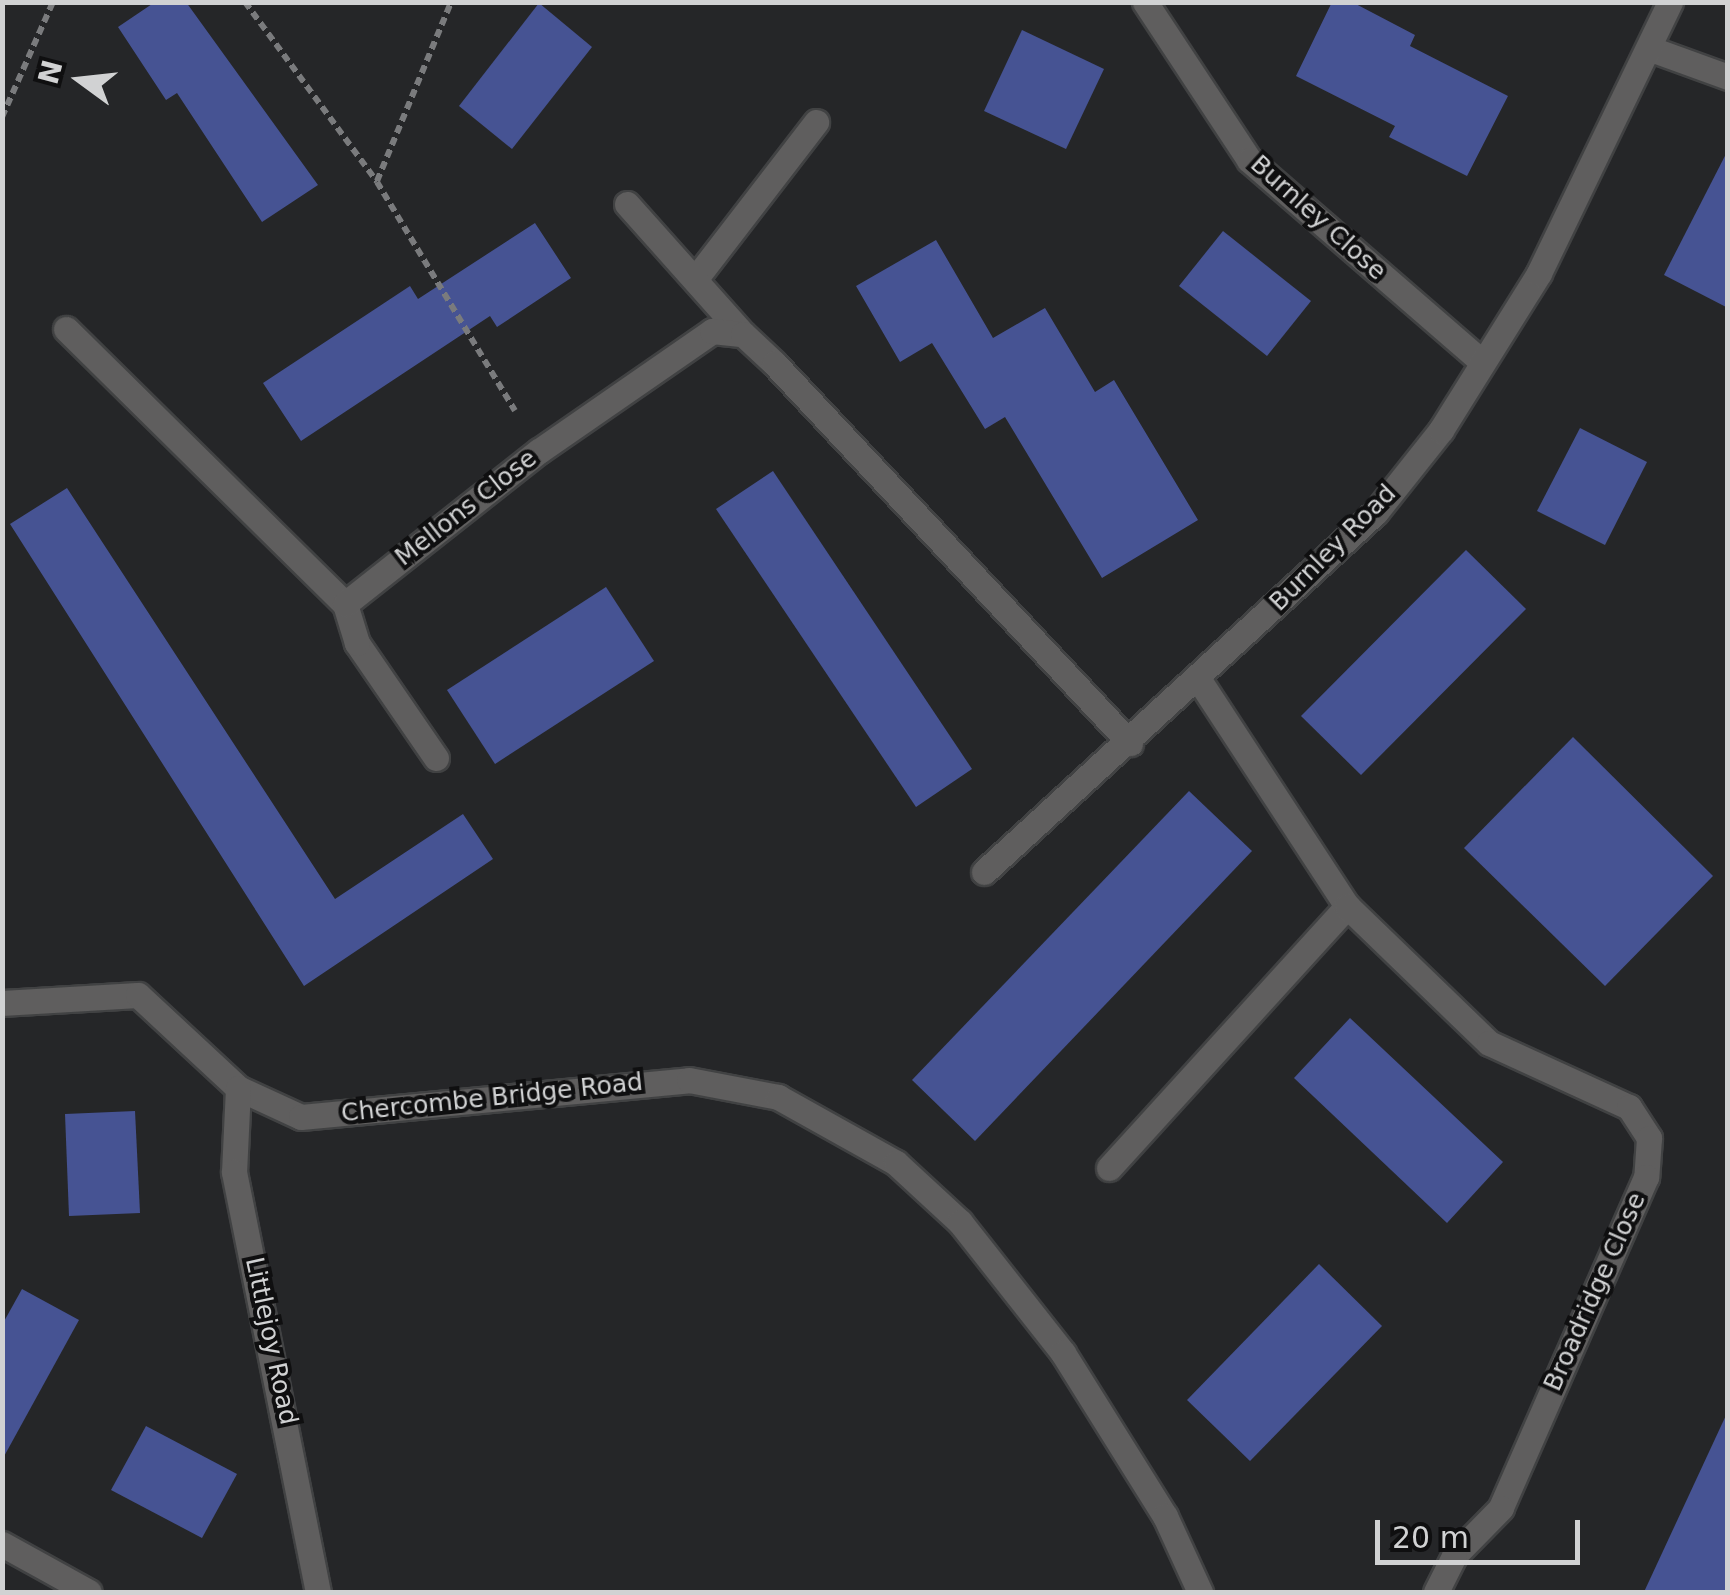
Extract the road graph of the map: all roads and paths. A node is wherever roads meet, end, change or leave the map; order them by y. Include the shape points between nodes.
1 (53, 2) edge
2 (245, 2) edge
3 (451, 2) edge
4 (1144, 2) edge
5 (1670, 2) edge
6 (1651, 49) junction
7 (1728, 77) edge
8 (2, 118) edge
9 (816, 122) dead end
10 (376, 182) junction
11 (627, 204) dead end
12 (696, 278) junction
13 (66, 329) dead end
14 (744, 334) junction
15 (1482, 362) junction
16 (538, 451) junction
17 (345, 604) junction
18 (1199, 680) junction
19 (1130, 742) junction
20 (436, 758) dead end
21 (984, 872) dead end
22 (1347, 906) junction
23 (2, 1003) edge
24 (238, 1088) junction
25 (1110, 1168) dead end
26 (2, 1544) edge
27 (89, 1592) edge
28 (318, 1592) edge
29 (1200, 1592) edge
30 (1436, 1592) edge

1 - 8 path
2 - 10 path
3 - 10 path
4 - 15 street, Burnley Close via 1250,160
5 - 6 street, Burnley Road
6 - 7 street
6 - 15 street, Burnley Road via 1585,190
9 - 12 street
10 - 16 path
11 - 12 street
12 - 14 street
13 - 17 street
14 - 16 street, Mellons Close via 712,331 677,349
14 - 19 street
15 - 18 street, Burnley Road via 1376,512
16 - 17 street, Mellons Close
17 - 20 street via 357,643
18 - 19 street, Burnley Road
18 - 22 street, Broadridge Close
19 - 21 street, Burnley Road
22 - 25 street
22 - 30 street, Broadridge Close via 1489,1044 1629,1107 1649,1138 1646,1176 1501,1508 1454,1556
23 - 24 street, Chercombe Bridge Road via 138,994
24 - 28 street, Littlejoy Road via 234,1172
24 - 29 street, Chercombe Bridge Road via 301,1117 689,1080 778,1097 838,1127 896,1163 960,1222 1040,1324 1165,1516
26 - 27 street

